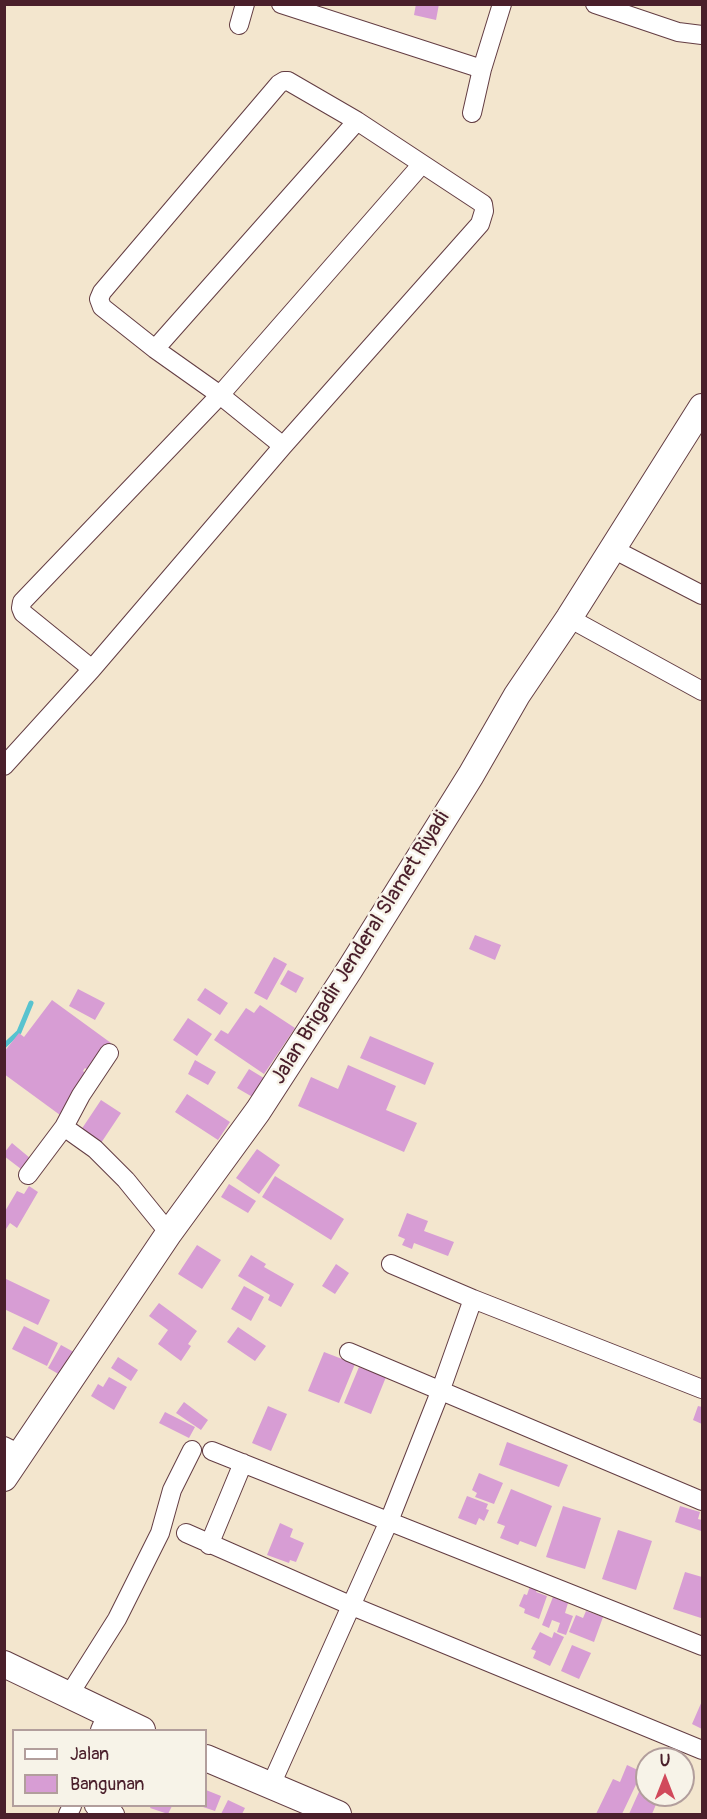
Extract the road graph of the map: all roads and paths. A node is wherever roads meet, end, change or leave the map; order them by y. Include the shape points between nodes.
1 (245, 4) edge
2 (281, 4) edge
3 (502, 4) edge
4 (595, 4) edge
5 (239, 26) dead end
6 (702, 35) edge
7 (482, 69) junction
8 (471, 113) dead end
9 (357, 121) junction
10 (422, 164) junction
11 (155, 349) junction
12 (220, 394) junction
13 (702, 407) edge
14 (283, 446) junction
15 (613, 549) junction
16 (702, 595) edge
17 (569, 618) junction
18 (92, 669) junction
19 (702, 691) edge
20 (4, 766) edge
21 (109, 1053) dead end
22 (64, 1127) junction
23 (28, 1175) dead end
24 (169, 1233) junction
25 (391, 1264) dead end
26 (473, 1299) junction
27 (350, 1352) dead end
28 (702, 1389) edge
29 (440, 1392) junction
30 (13, 1450) edge
31 (192, 1450) dead end
32 (212, 1451) dead end
33 (243, 1463) junction
34 (4, 1478) edge
35 (702, 1501) edge
36 (389, 1521) junction
37 (186, 1533) dead end
38 (209, 1545) junction
39 (352, 1606) junction
40 (702, 1646) edge
41 (4, 1664) edge
42 (69, 1695) junction
43 (103, 1723) edge
44 (132, 1729) edge
45 (702, 1750) edge
46 (207, 1758) edge
47 (271, 1785) junction
48 (96, 1807) edge
49 (115, 1815) edge
50 (338, 1815) edge

1 - 5 street
2 - 7 street
3 - 7 street
4 - 6 street via 678,32
7 - 8 street
9 - 10 street
9 - 11 street
9 - 11 street via 294,83 279,84 102,292 102,307
10 - 12 street
10 - 14 street via 483,204 480,224
11 - 12 street
12 - 14 street
12 - 18 street via 22,602 23,613
13 - 15 main road, Jalan Brigadir Jenderal Slamet Riyadi
14 - 18 street
15 - 16 street
15 - 17 main road, Jalan Brigadir Jenderal Slamet Riyadi
17 - 19 street
17 - 24 main road, Jalan Brigadir Jenderal Slamet Riyadi via 258,1111
18 - 20 street
21 - 22 street
22 - 23 street
22 - 24 street via 95,1149 126,1180
24 - 30 main road, Jalan Brigadir Jenderal Slamet Riyadi
25 - 26 street
26 - 28 street
26 - 29 street
27 - 29 street
29 - 35 street
29 - 36 street
30 - 34 main road, Jalan Brigadir Jenderal Slamet Riyadi
31 - 42 street via 172,1490 160,1533 122,1610
32 - 33 street
33 - 36 street
33 - 38 street
36 - 39 street
36 - 40 street
37 - 38 street
38 - 39 street
39 - 45 street
39 - 47 street
41 - 42 main road
42 - 43 main road
43 - 44 main road
46 - 47 main road
47 - 50 main road
48 - 49 street

